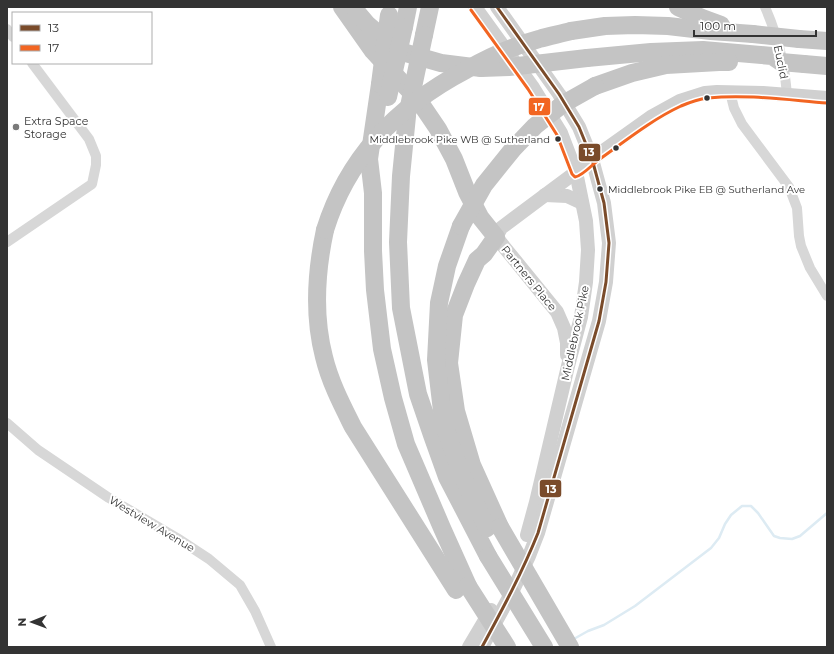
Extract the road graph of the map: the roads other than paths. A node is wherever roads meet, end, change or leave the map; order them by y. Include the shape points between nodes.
1 (342, 7) edge
2 (353, 7) edge
3 (408, 7) edge
4 (430, 7) edge
5 (475, 7) edge
6 (497, 7) edge
7 (678, 7) edge
8 (765, 7) edge
9 (389, 11) edge
10 (747, 34) junction
11 (827, 41) edge
12 (758, 59) junction
13 (33, 64) edge
14 (827, 66) edge
15 (384, 90) junction
16 (730, 92) junction
17 (787, 95) junction
18 (827, 98) edge
19 (592, 159) junction
20 (576, 172) junction
21 (545, 195) junction
22 (582, 203) junction
23 (496, 237) junction
24 (7, 242) edge
25 (827, 296) edge
26 (581, 317) junction
27 (568, 366) junction
28 (582, 378) junction
29 (7, 423) edge
30 (550, 470) junction
31 (493, 554) junction
32 (462, 588) junction
33 (271, 647) edge
34 (469, 647) edge
35 (482, 647) edge
36 (492, 647) edge
37 (507, 647) edge
38 (545, 647) edge
39 (570, 647) edge

1 - 23 highway via 373,51 419,101 438,129 480,217
2 - 12 highway, bridge via 367,24 389,43 406,53 441,63 481,68 651,52 703,50
3 - 15 highway, bridge
4 - 31 highway, bridge via 407,116 398,242 402,308 418,394 447,477
5 - 20 main road, Middlebrook Pike via 536,92 561,133
6 - 19 main road, Middlebrook Pike via 559,94 579,127
7 - 10 highway
8 - 17 street, Euclid via 780,50
9 - 15 highway, bridge
10 - 11 highway, bridge
10 - 32 highway, bridge via 635,25 605,26 538,39 488,58 420,97 377,137 350,172 330,215 321,250 317,310 324,357 342,405 354,427
12 - 14 highway, bridge via 772,56 781,62
12 - 31 highway, bridge via 666,65 595,86 563,104 513,148 484,185 461,226 447,266 439,304 436,360 446,431
13 - 24 street via 89,139 96,156 95,172 92,184
15 - 32 highway via 373,193 375,290 382,349 406,444 442,528
16 - 17 main road
16 - 19 main road via 705,93 680,101 651,117
16 - 25 street via 742,124 789,187 797,208 801,246 810,268
17 - 18 main road
19 - 20 main road
19 - 28 main road, Middlebrook Pike via 604,203 609,243 599,321
20 - 21 main road
20 - 22 main road, Middlebrook Pike
21 - 22 main road via 567,196
21 - 23 main road via 501,228
22 - 26 main road, Middlebrook Pike via 588,250
23 - 27 main road, Partners Place via 557,312 564,328
23 - 39 highway, bridge via 477,260 454,315 449,363 456,411 472,465 500,527
26 - 27 main road, Middlebrook Pike
26 - 28 main road via 584,328 576,370
27 - 30 main road, Middlebrook Pike
28 - 30 main road, Middlebrook Pike
29 - 33 street, Westview Avenue via 38,450 109,498 209,559 240,585
30 - 34 main road, Middlebrook Pike via 536,502 519,555 502,591
30 - 35 main road, Middlebrook Pike via 538,533 513,590
31 - 38 highway, bridge
32 - 36 highway
32 - 37 highway, bridge

